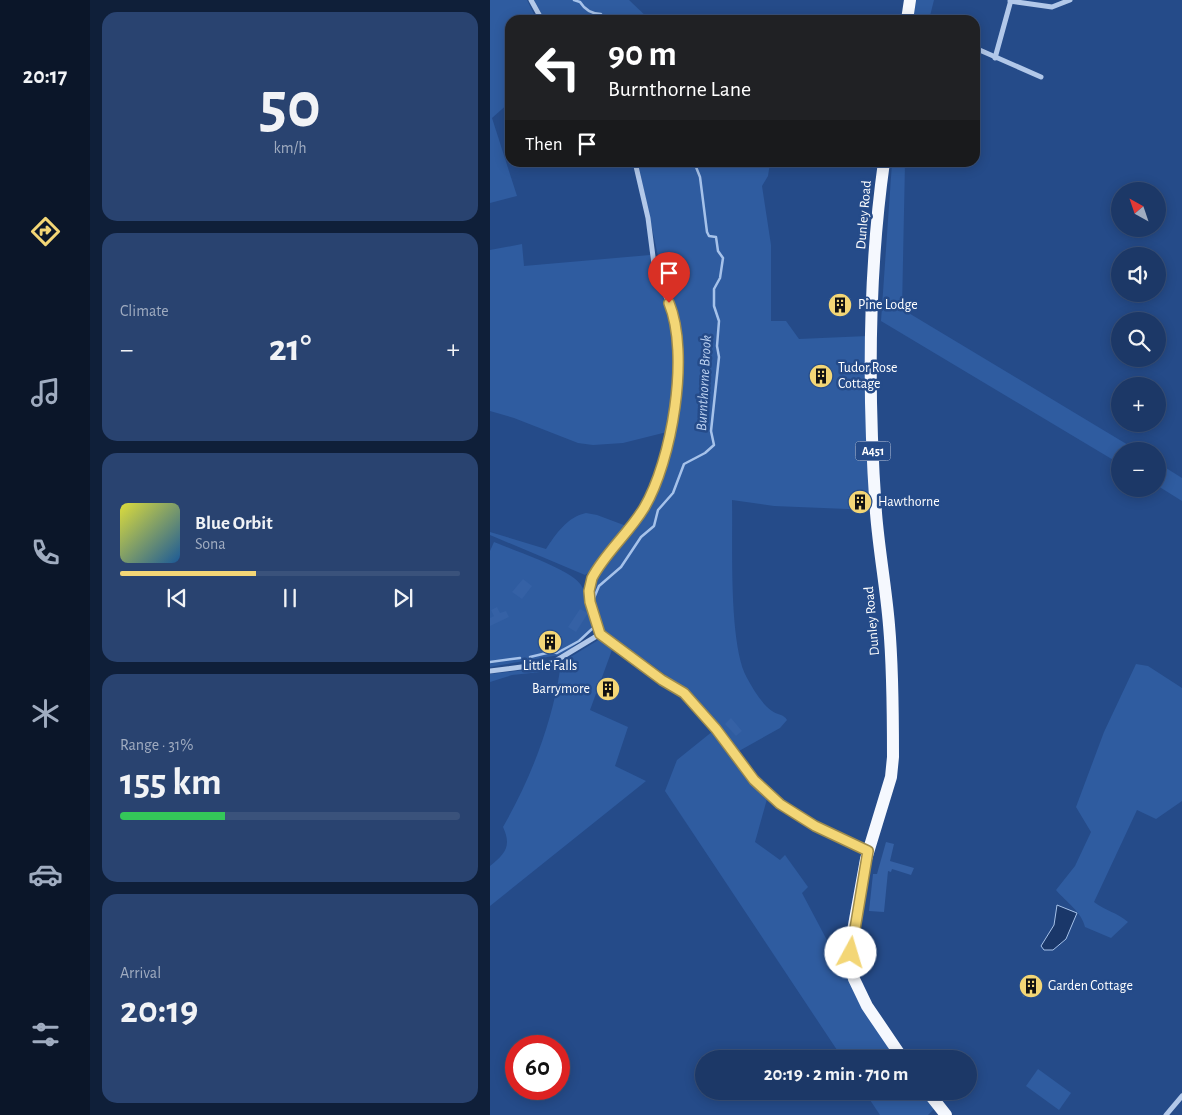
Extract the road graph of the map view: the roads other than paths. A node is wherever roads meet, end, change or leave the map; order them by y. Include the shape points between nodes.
1 (531, 0) edge
2 (910, 0) edge
3 (1010, 0) edge
4 (1070, 0) edge
5 (539, 15) edge
6 (908, 15) edge
7 (980, 50) edge
8 (995, 58) junction
9 (1041, 77) dead end
10 (636, 167) edge
11 (883, 167) edge
12 (600, 634) junction
13 (490, 671) edge
14 (868, 851) junction
15 (897, 1050) edge
16 (1182, 1096) edge
17 (934, 1100) edge
18 (946, 1115) edge
19 (1166, 1115) edge

1 - 5 street
2 - 6 main road
3 - 4 street via 1052,8
3 - 8 street
7 - 8 street
8 - 9 street
10 - 12 street via 648,218 655,272 675,323 678,382 671,425 651,495 590,584 590,602
11 - 14 main road, Dunley Road / A451 via 878,214 872,391 876,514 889,626 893,757 891,777
12 - 13 street via 552,662
12 - 14 street via 684,693 754,780 783,807
14 - 15 main road, Dunley Road / A451 via 852,936 851,967 867,1006
16 - 19 street
17 - 18 main road

